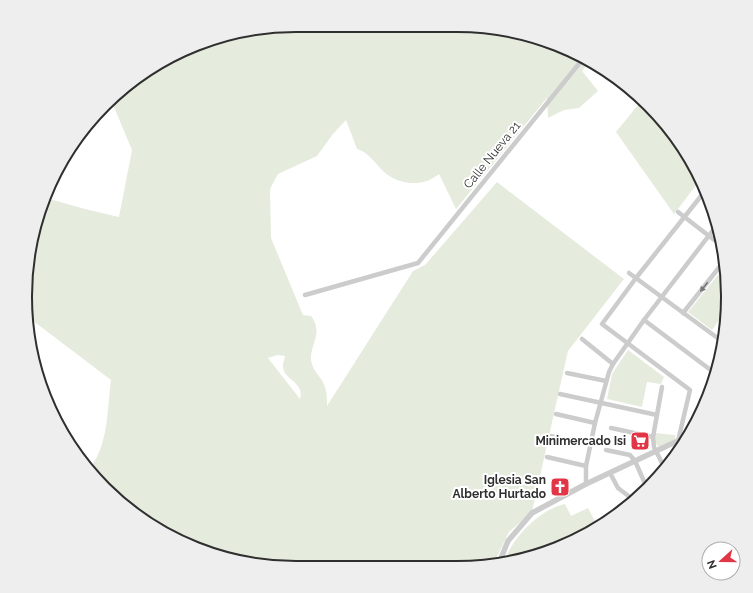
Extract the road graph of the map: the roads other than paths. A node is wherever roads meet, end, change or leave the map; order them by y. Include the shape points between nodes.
1 (580, 62) edge
2 (702, 197) edge
3 (678, 212) dead end
4 (685, 218) junction
5 (713, 231) edge
6 (709, 236) junction
7 (715, 241) edge
8 (719, 267) edge
9 (629, 273) dead end
10 (636, 278) junction
11 (305, 295) dead end
12 (661, 297) junction
13 (683, 313) junction
14 (644, 320) junction
15 (718, 338) edge
16 (582, 339) dead end
17 (627, 344) junction
18 (613, 364) junction
19 (711, 370) edge
20 (567, 373) dead end
21 (606, 381) junction
22 (662, 386) dead end
23 (560, 394) dead end
24 (601, 402) junction
25 (556, 414) dead end
26 (656, 415) junction
27 (595, 424) junction
28 (611, 428) dead end
29 (550, 436) dead end
30 (653, 437) junction
31 (678, 440) edge
32 (678, 441) edge
33 (591, 444) junction
34 (606, 450) dead end
35 (656, 451) junction
36 (547, 457) dead end
37 (635, 461) junction
38 (662, 463) edge
39 (586, 466) junction
40 (610, 473) junction
41 (645, 483) edge
42 (586, 484) junction
43 (629, 497) edge
44 (501, 557) edge

1 - 11 street, Calle Nueva 21 via 418,263
2 - 4 street
3 - 4 street
4 - 6 street
4 - 10 street
5 - 6 street
6 - 7 street
6 - 12 street
8 -> 13 street
9 - 10 street
10 - 12 street
10 - 17 street via 602,324
12 - 13 street
12 - 14 street
13 - 15 street
14 - 17 street
14 - 19 street
16 - 18 street
17 - 18 street
17 - 31 street via 690,390
18 - 21 street
20 - 21 street
21 - 24 street
22 - 26 street
23 - 24 street
24 - 26 street
24 - 27 street
25 - 27 street
26 - 30 street
27 - 33 street
28 - 30 street
29 - 33 street
30 - 35 street
32 - 35 street
33 - 39 street
34 - 37 street via 630,455
35 - 37 street
35 - 38 street
36 - 39 street
37 - 40 street
37 - 41 street
39 - 42 street
40 - 42 street
40 - 43 street via 618,488
42 - 44 street via 532,513 508,541

